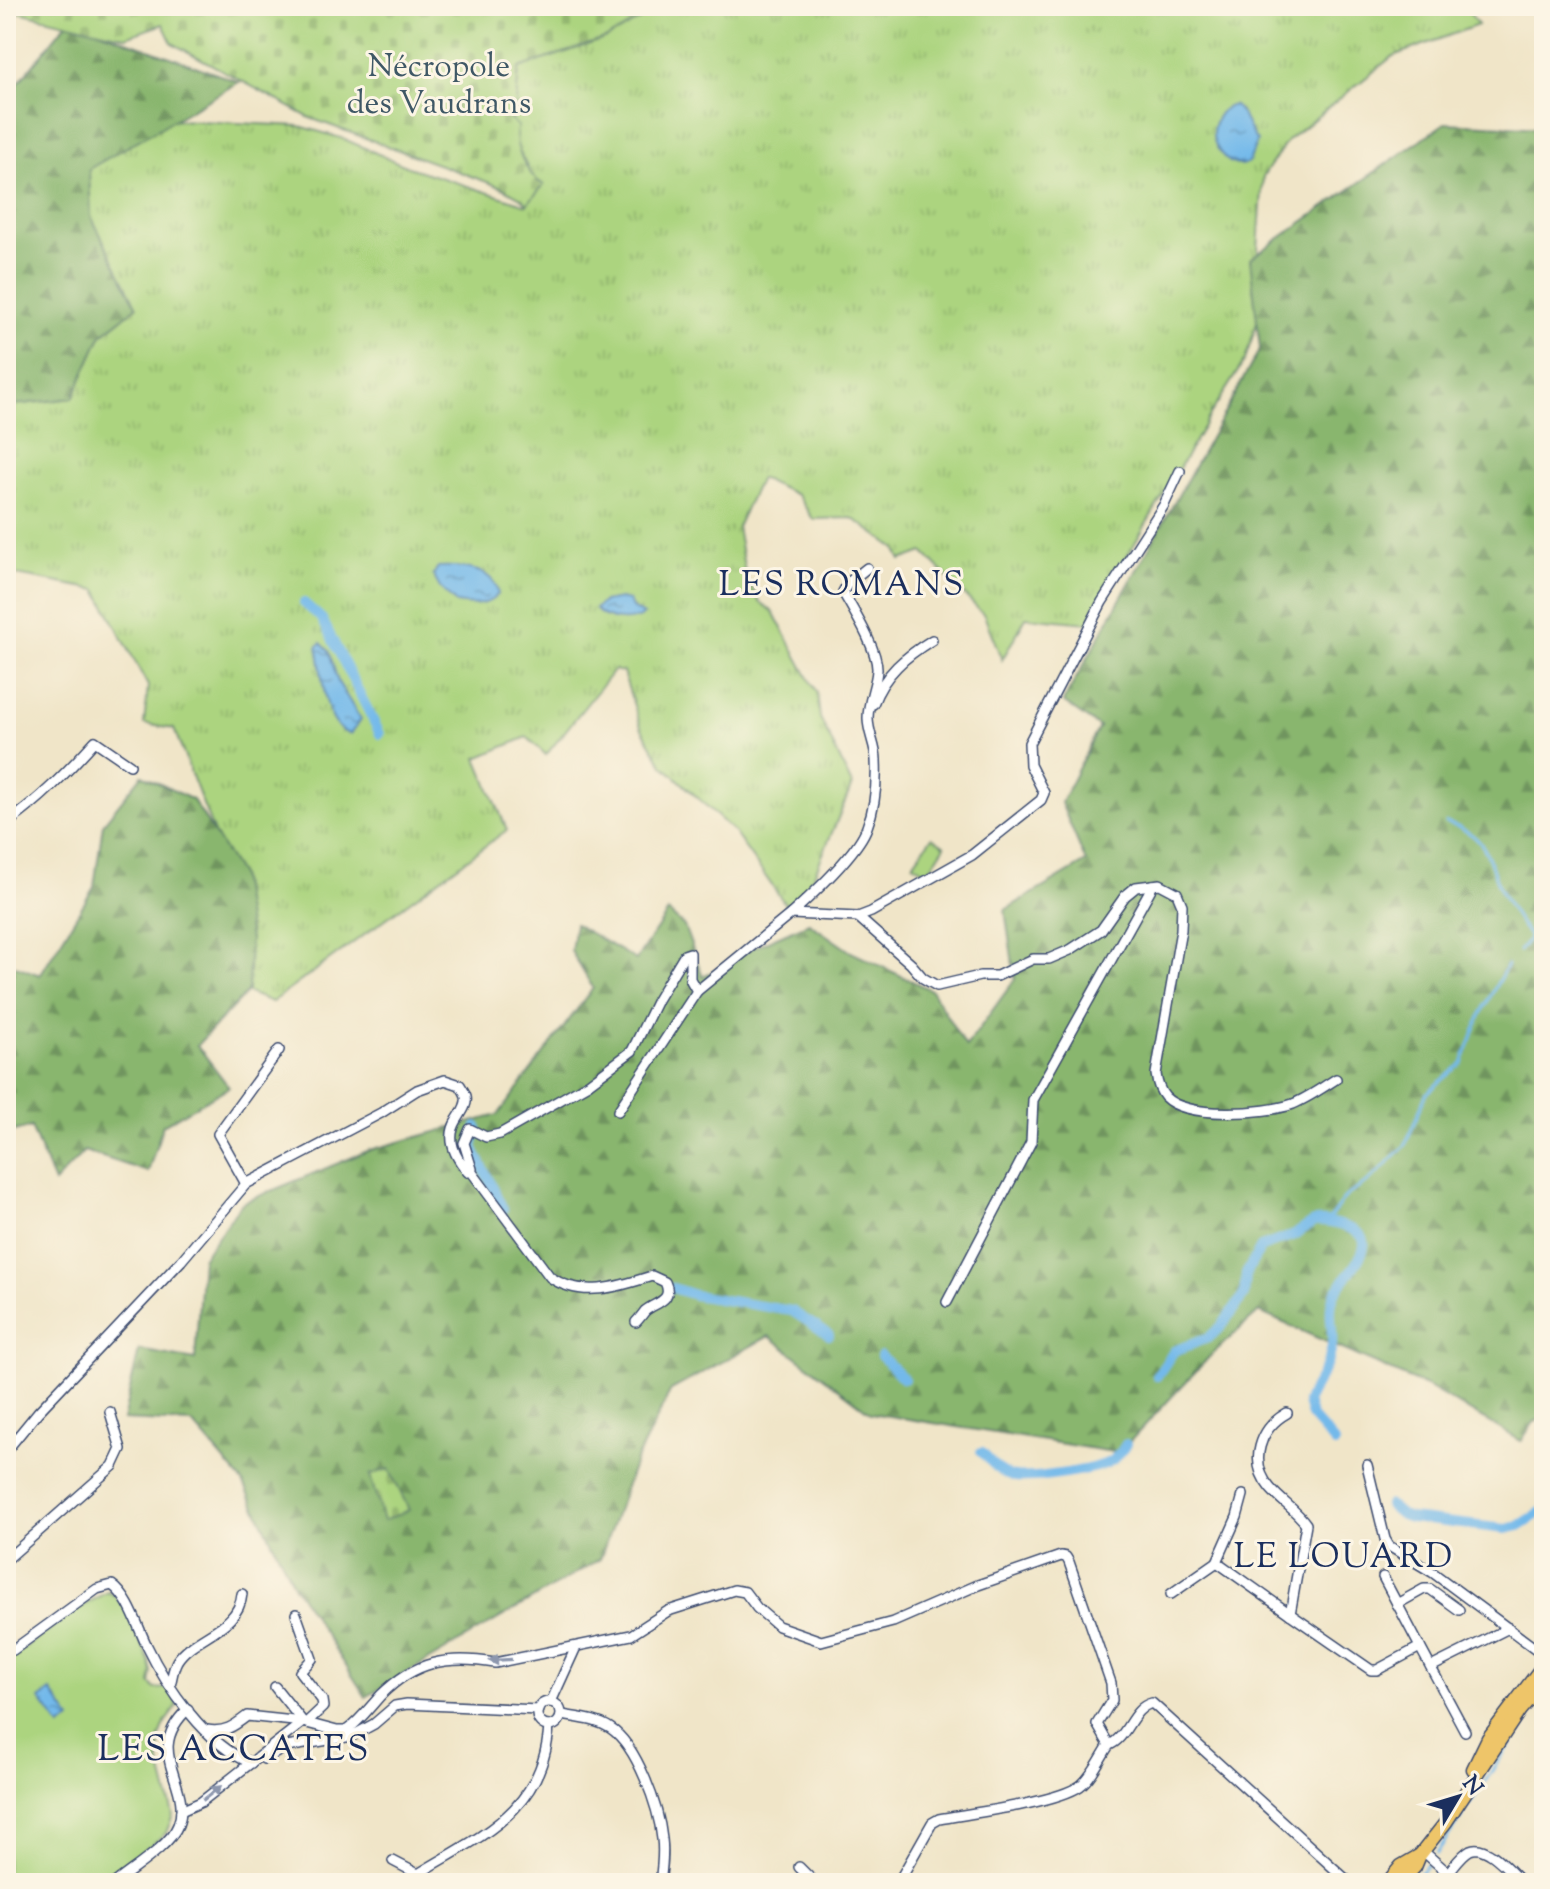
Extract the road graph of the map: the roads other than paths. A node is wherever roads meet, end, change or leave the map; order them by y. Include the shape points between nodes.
1 (1180, 471) dead end
2 (867, 568) dead end
3 (932, 640) dead end
4 (868, 718) junction
5 (130, 765) dead end
6 (6, 824) edge
7 (1153, 885) junction
8 (791, 914) junction
9 (858, 917) junction
10 (697, 991) junction
11 (279, 1050) dead end
12 (1336, 1079) dead end
13 (618, 1111) dead end
14 (471, 1171) junction
15 (246, 1184) junction
16 (947, 1302) dead end
17 (636, 1322) dead end
18 (110, 1412) dead end
19 (1287, 1413) dead end
20 (6, 1451) edge
21 (1367, 1465) dead end
22 (1243, 1495) dead end
23 (6, 1560) edge
24 (1217, 1562) junction
25 (1383, 1577) dead end
26 (242, 1594) dead end
27 (1171, 1594) dead end
28 (1397, 1604) junction
29 (1459, 1610) dead end
30 (296, 1614) dead end
31 (1290, 1614) junction
32 (1509, 1628) junction
33 (6, 1647) edge
34 (576, 1647) junction
35 (1420, 1647) junction
36 (1544, 1655) edge
37 (1544, 1664) edge
38 (1431, 1667) junction
39 (1544, 1682) edge
40 (170, 1686) junction
41 (275, 1687) dead end
42 (383, 1694) junction
43 (551, 1702) junction
44 (395, 1706) junction
45 (1516, 1706) junction
46 (188, 1709) junction
47 (538, 1710) junction
48 (562, 1715) junction
49 (304, 1723) junction
50 (549, 1726) junction
51 (204, 1729) junction
52 (1465, 1731) dead end
53 (1109, 1745) junction
54 (229, 1751) junction
55 (254, 1761) junction
56 (240, 1771) junction
57 (181, 1811) junction
58 (1422, 1853) junction
59 (393, 1861) dead end
60 (799, 1867) dead end
61 (1447, 1878) edge
62 (115, 1883) edge
63 (660, 1883) edge
64 (815, 1883) edge
65 (898, 1883) edge
66 (1350, 1883) edge
67 (1387, 1883) edge
68 (1400, 1883) edge
69 (1522, 1883) edge

1 - 9 street via 1102,602 1029,743 1030,765 1044,793 1041,800 972,855
2 - 4 street via 843,592 875,655
3 - 4 street via 888,675
4 - 8 street via 877,772 866,830
5 - 6 street via 95,741 35,803
7 - 9 street via 1136,887 1101,930 1070,950 997,976 937,986
7 - 12 street via 1177,893 1182,905 1156,1074 1165,1097 1213,1113 1246,1112 1292,1104
7 - 16 street via 1033,1100 1031,1142
8 - 9 street
8 - 10 street
10 - 13 street
10 - 14 street via 690,979 690,953 657,1000 632,1051 588,1084 500,1134 486,1137 470,1129 464,1143
11 - 15 street via 218,1134
14 - 15 street via 455,1155 451,1142 466,1096 460,1085 445,1080 417,1090
14 - 17 street via 563,1287 623,1285 652,1276 660,1280 668,1290 666,1298
15 - 20 street
18 - 23 street via 121,1449 113,1466
19 - 31 street via 1266,1430 1260,1465 1271,1490 1306,1524
21 - 32 street via 1389,1546
22 - 24 street
24 - 27 street
24 - 31 street
25 - 28 street
26 - 40 street via 230,1619 179,1658
28 - 29 street via 1430,1589
28 - 35 street
30 - 49 street via 312,1659 300,1672 323,1707
31 - 35 street via 1371,1670
32 - 36 street
32 - 38 street
33 - 40 street via 13,1650 97,1589 112,1585
34 -> 42 street via 495,1663 433,1663 403,1674
34 - 43 street
34 - 53 street via 631,1635 668,1611 734,1590 745,1592 778,1626 821,1641 893,1622 1061,1556 1069,1562 1111,1683 1112,1700 1097,1724
35 - 38 street
37 - 45 main road
38 - 52 street
39 - 45 main road
40 - 46 street
41 - 49 street
42 - 44 street
42 - 49 street via 346,1731
43 - 47 street
43 - 48 street
44 - 47 street
44 - 55 street via 352,1736 297,1744
45 - 58 main road
46 - 51 street
46 - 57 street via 173,1727 169,1746
47 - 50 street via 539,1721
48 - 50 street
48 - 63 street via 607,1726 634,1755 660,1823
49 - 51 street via 247,1716 232,1728
49 - 55 street
50 - 59 street via 532,1783 495,1828 418,1874
51 - 54 street
53 - 65 street via 1076,1788 932,1823
53 - 66 street via 1139,1710 1152,1703
54 - 55 street
54 - 56 street
55 - 56 street
57 -> 56 street
57 - 62 street via 172,1836
58 - 61 street
58 - 67 main road
58 - 68 main road
60 - 64 street
61 - 69 street via 1468,1851 1478,1848

